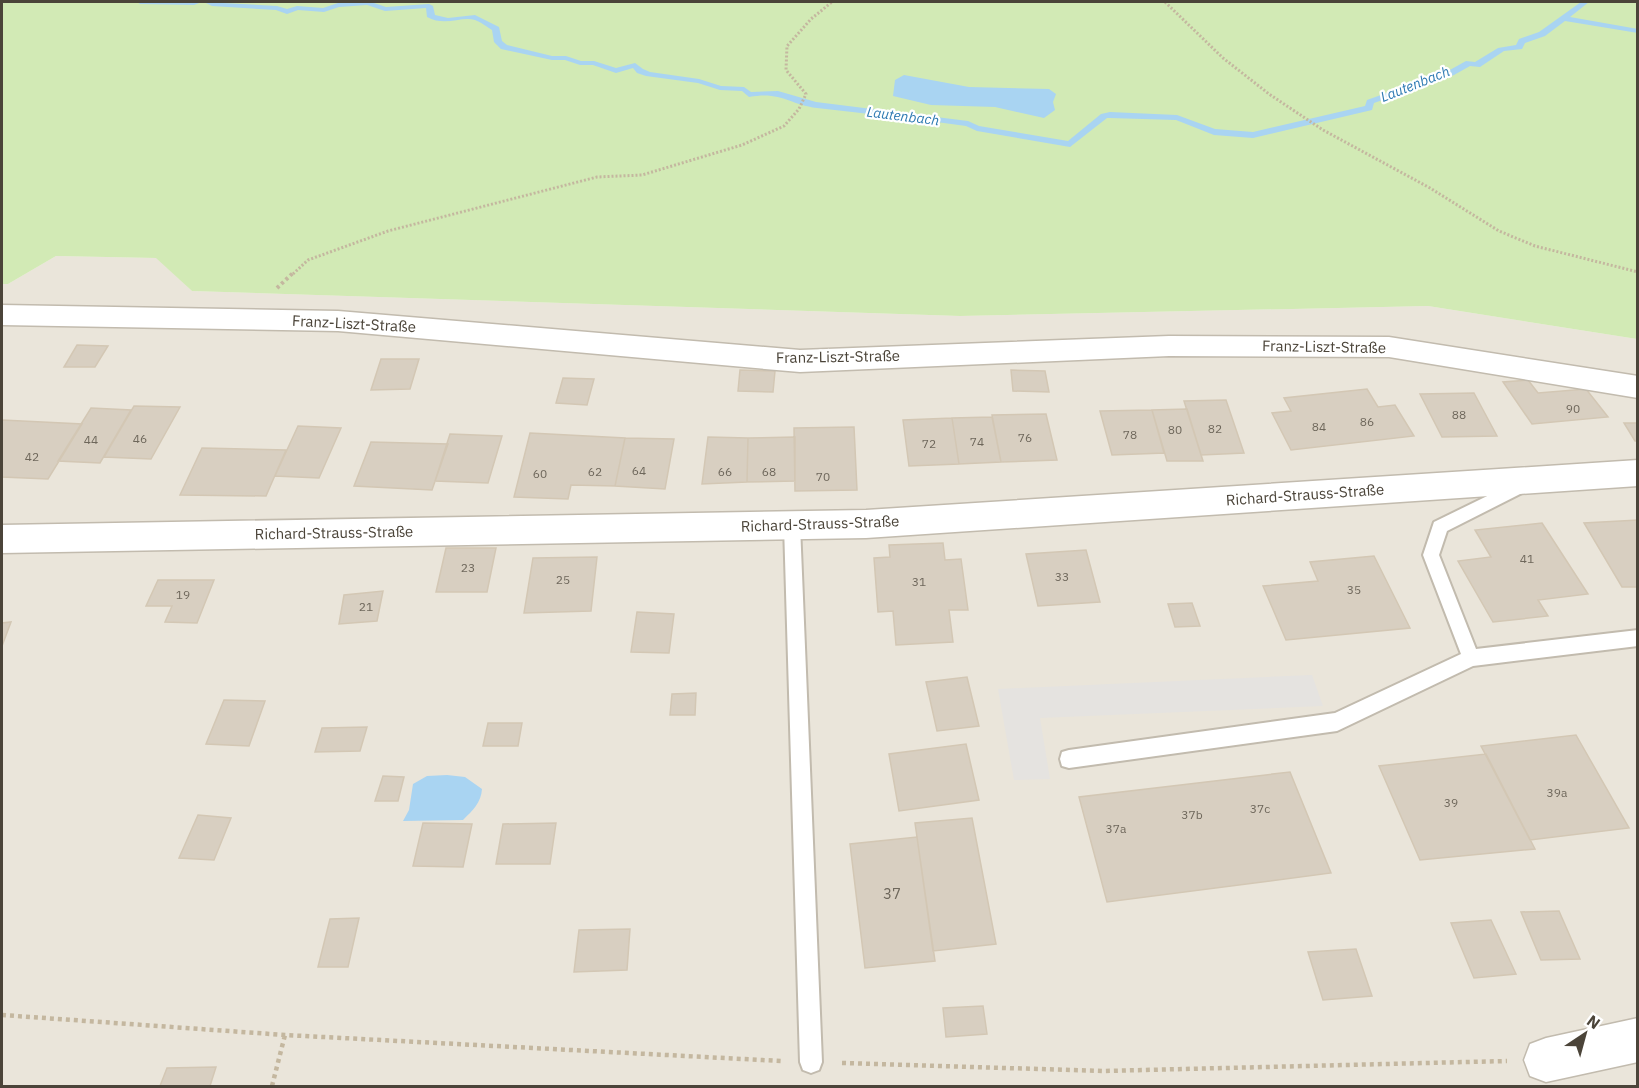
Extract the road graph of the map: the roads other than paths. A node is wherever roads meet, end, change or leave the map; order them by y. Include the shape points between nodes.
1 (2, 315) edge
2 (1638, 387) edge
3 (1638, 473) edge
4 (1533, 479) junction
5 (792, 525) junction
6 (2, 539) edge
7 (1638, 638) edge
8 (1471, 658) junction
9 (1069, 759) dead end
10 (1638, 1040) edge
11 (1546, 1060) road end
12 (811, 1062) road end

1 - 2 street, Franz-Liszt-Straße via 338,321 800,361 1168,346 1389,347
3 - 4 street, Richard-Strauss-Straße
4 - 5 street, Richard-Strauss-Straße via 866,524
4 - 8 lane via 1440,526 1431,555
5 - 6 street, Richard-Strauss-Straße
5 - 12 lane
7 - 8 lane
8 - 9 lane via 1338,722
10 - 11 street

